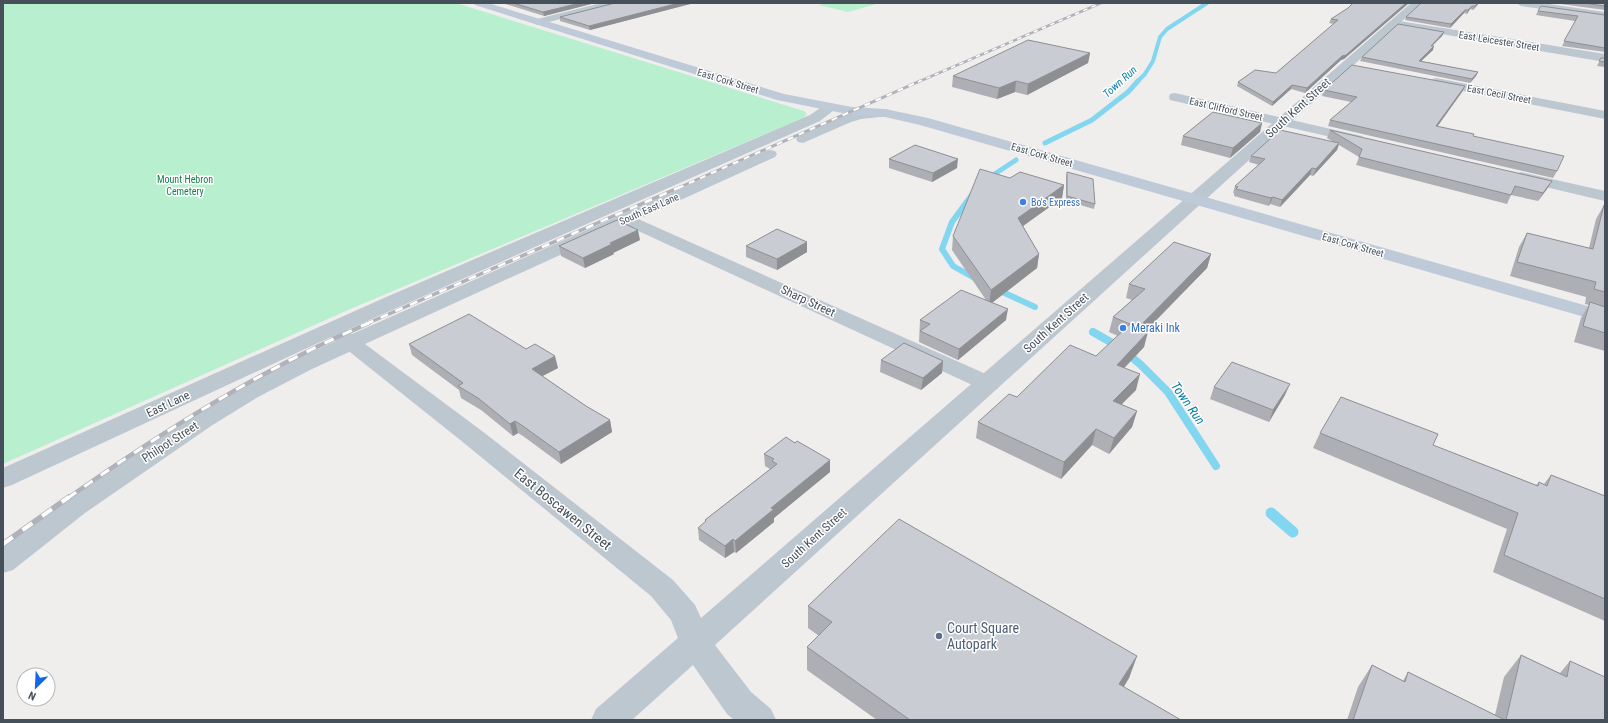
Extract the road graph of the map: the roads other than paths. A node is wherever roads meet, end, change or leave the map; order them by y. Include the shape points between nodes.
1 (478, 3) edge
2 (613, 3) edge
3 (1417, 3) edge
4 (1521, 3) edge
5 (1605, 15) edge
6 (537, 22) junction
7 (1393, 23) junction
8 (1605, 58) edge
9 (1346, 64) junction
10 (1362, 67) edge
11 (1425, 80) edge
12 (1175, 97) dead end
13 (831, 107) junction
14 (885, 113) junction
15 (1605, 114) edge
16 (1284, 122) junction
17 (1370, 142) edge
18 (1506, 173) edge
19 (1605, 196) edge
20 (1195, 200) junction
21 (627, 218) junction
22 (1605, 317) edge
23 (341, 336) junction
24 (989, 384) junction
25 (3, 479) edge
26 (3, 562) edge
27 (695, 643) junction
28 (608, 720) edge
29 (759, 720) edge

1 - 6 main road, East Cork Street
2 - 6 street
3 - 7 street, South Kent Street
4 - 5 street
6 - 13 main road, East Cork Street via 746,87
7 - 8 street, East Leicester Street
7 - 9 street, South Kent Street
9 - 10 street
9 - 16 street, South Kent Street
11 - 15 street, East Cecil Street
12 - 16 street, East Clifford Street
13 - 14 main road, East Cork Street
13 - 23 street, South East Lane via 815,118
14 - 20 main road, East Cork Street via 923,121
14 - 21 street, South East Lane via 846,119
16 - 17 street, East Clifford Street
16 - 20 street, South Kent Street
18 - 19 street
20 - 22 main road, East Cork Street
20 - 24 street, South Kent Street
21 - 23 street, South East Lane
21 - 24 street, Sharp Street
23 - 25 street, East Lane
23 - 26 street, Philpot Street via 304,364 203,421 74,506
23 - 27 street, East Boscawen Street via 473,437 662,588 684,614
24 - 27 street, South Kent Street
27 - 28 street, South Kent Street
27 - 29 street, East Boscawen Street via 739,703

